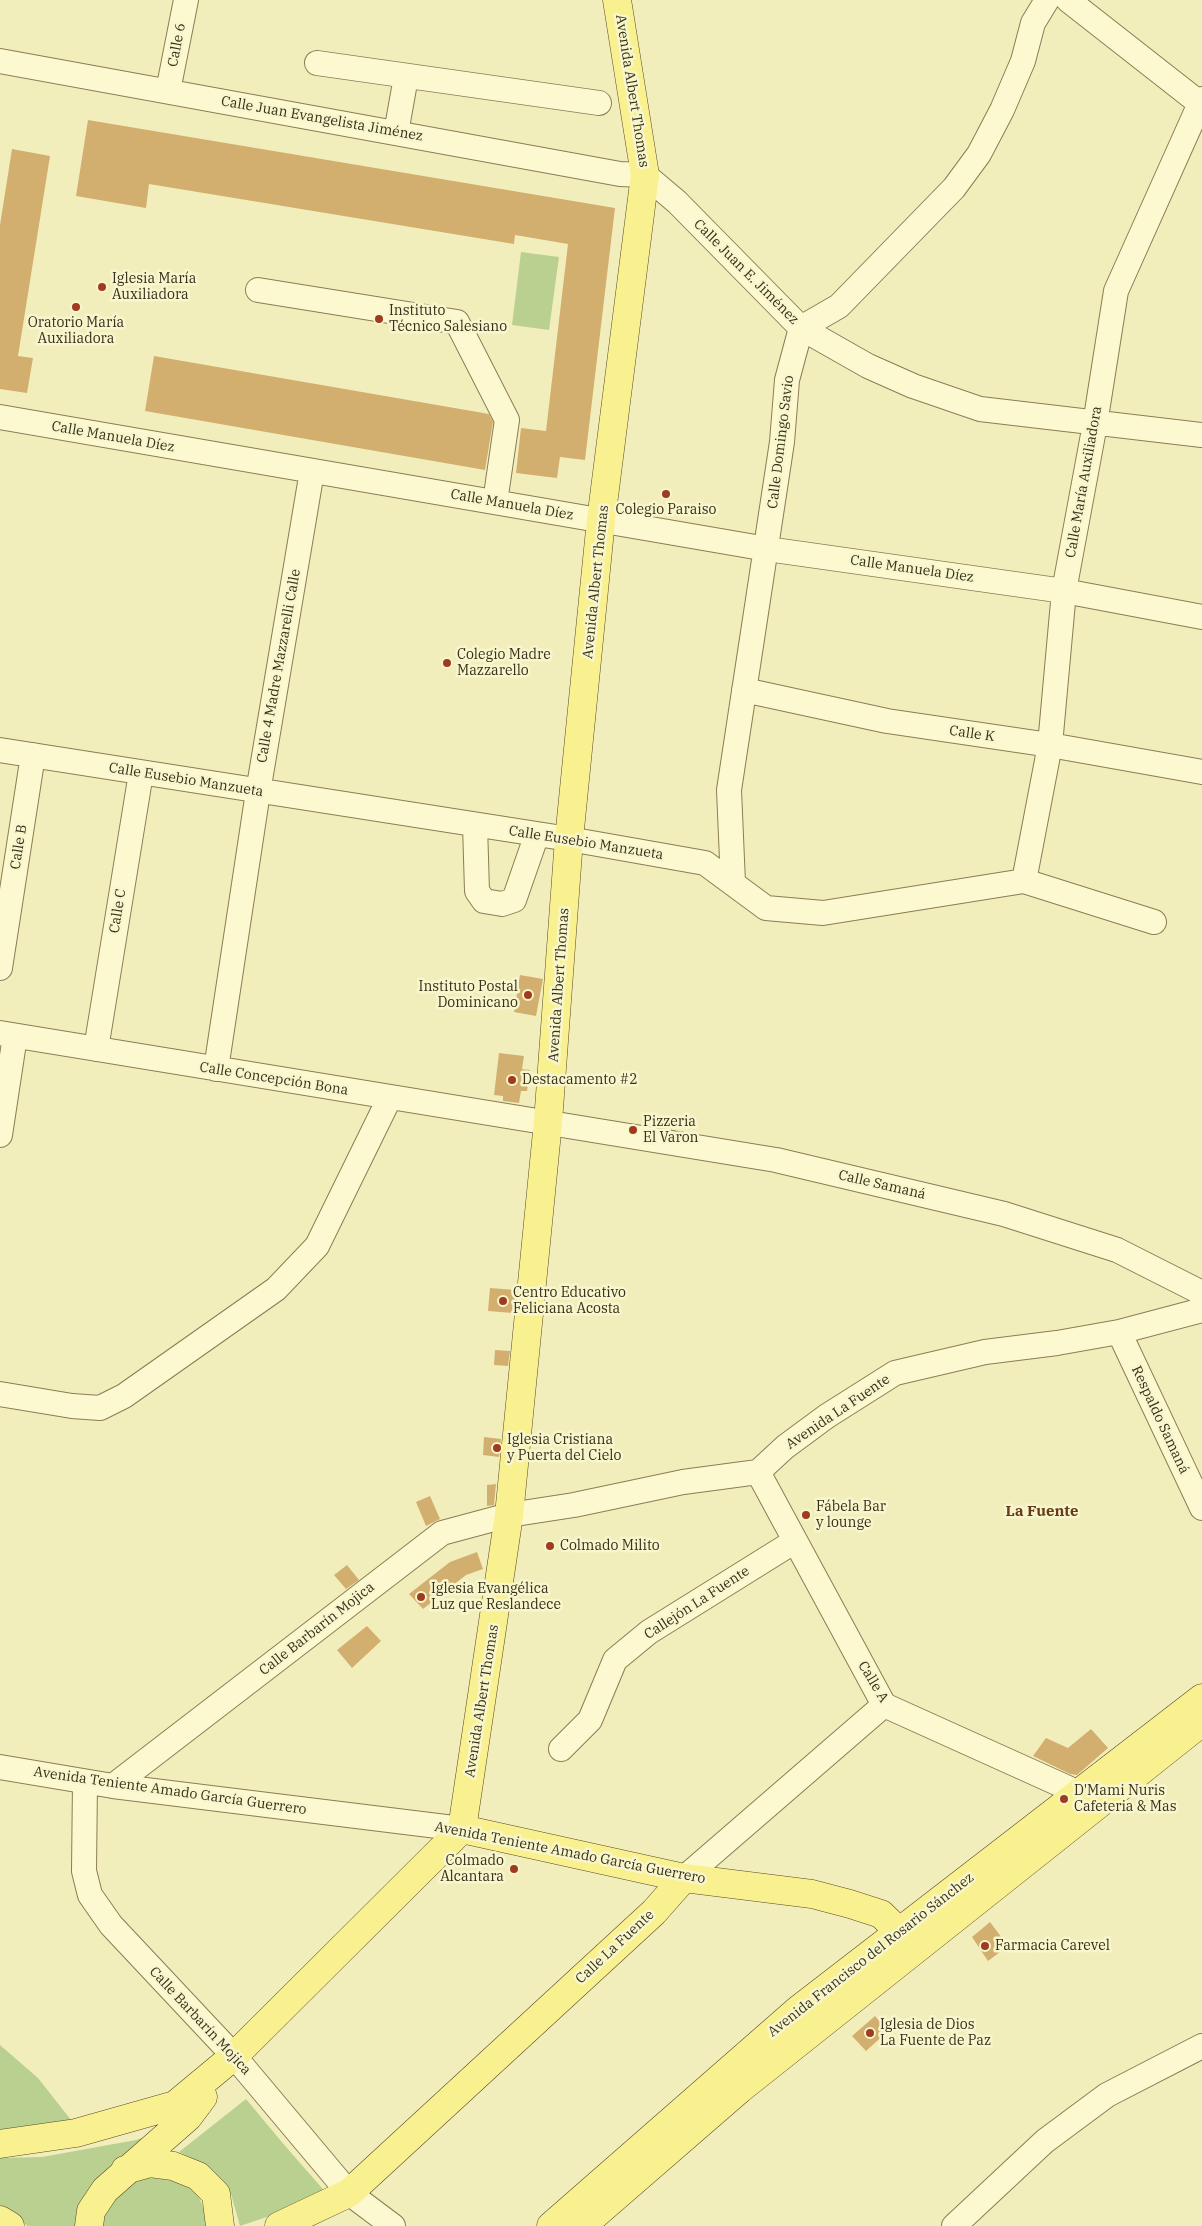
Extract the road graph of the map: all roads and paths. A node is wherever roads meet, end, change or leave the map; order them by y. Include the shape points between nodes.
1 (186, 0) edge
2 (1047, 0) edge
3 (1068, 0) edge
4 (617, 3) edge
5 (0, 61) edge
6 (318, 63) dead end
7 (406, 77) junction
8 (168, 91) junction
9 (1201, 102) edge
10 (599, 103) dead end
11 (396, 133) junction
12 (645, 175) junction
13 (258, 290) dead end
14 (801, 328) junction
15 (0, 417) edge
16 (1095, 424) junction
17 (1202, 435) edge
18 (312, 471) junction
19 (495, 502) junction
20 (602, 520) junction
21 (767, 548) junction
22 (1064, 591) junction
23 (1202, 617) edge
24 (744, 690) junction
25 (1050, 745) junction
26 (0, 750) edge
27 (33, 755) junction
28 (1202, 772) edge
29 (141, 773) junction
30 (258, 792) junction
31 (475, 825) junction
32 (537, 834) junction
33 (570, 839) junction
34 (1024, 881) junction
35 (733, 883) junction
36 (1154, 922) dead end
37 (0, 968) edge
38 (7, 1035) edge
39 (96, 1049) junction
40 (216, 1069) junction
41 (390, 1097) junction
42 (548, 1122) junction
43 (0, 1135) edge
44 (1202, 1293) edge
45 (1202, 1310) edge
46 (1119, 1332) junction
47 (0, 1394) edge
48 (758, 1472) junction
49 (1202, 1508) edge
50 (509, 1516) junction
51 (795, 1541) junction
52 (1202, 1698) edge
53 (884, 1705) junction
54 (1202, 1722) edge
55 (561, 1749) dead end
56 (0, 1767) edge
57 (86, 1782) junction
58 (113, 1786) junction
59 (1079, 1793) junction
60 (462, 1829) junction
61 (684, 1878) junction
62 (908, 1939) junction
63 (1202, 2046) edge
64 (234, 2056) junction
65 (0, 2144) edge
66 (125, 2170) junction
67 (349, 2193) junction
68 (0, 2220) edge
69 (10, 2226) edge
70 (90, 2226) edge
71 (220, 2226) edge
72 (279, 2226) edge
73 (392, 2226) edge
74 (551, 2226) edge
75 (582, 2226) edge
76 (954, 2226) edge

1 - 8 street, Calle 6
2 - 14 street via 1033,23 1023,61 1002,110 979,154 954,188 839,306
3 - 9 street
4 - 12 main road, Avenida Albert Thomas
5 - 8 street, Calle Juan Evangelista Jiménez
6 - 7 street
7 - 10 street
7 - 11 street
8 - 11 street, Calle Juan Evangelista Jiménez
9 - 16 street, Calle María Auxiliadora via 1116,291
11 - 12 street, Calle Juan Evangelista Jiménez via 620,174
12 - 14 street, Calle Juan E. Jiménez via 677,202
12 - 20 main road, Avenida Albert Thomas
13 - 19 street via 457,322 507,420
14 - 16 street, Calle Juan E. Jiménez via 868,366 913,386 980,409
14 - 21 street, Calle Domingo Savio via 788,380
15 - 18 street, Calle Manuela Díez
16 - 17 street, Calle Juan E. Jiménez
16 - 22 street, Calle María Auxiliadora
18 - 19 street, Calle Manuela Díez
18 - 30 street, Calle 4 Madre Mazzarelli Calle
19 - 20 street, Calle Manuela Díez
20 - 21 street, Calle Manuela Díez
20 - 33 main road, Avenida Albert Thomas
21 - 22 street, Calle Manuela Díez
21 - 24 street, Calle Domingo Savio
22 - 23 street, Calle Manuela Díez
22 - 25 street, Calle María Auxiliadora
24 - 25 street, Calle K via 887,721
24 - 35 street, Calle Domingo Savio via 729,790
25 - 28 street, Calle K
25 - 34 street, Calle María Auxiliadora
26 - 27 street, Calle Eusebio Manzueta
27 - 29 street, Calle Eusebio Manzueta
27 - 37 street, Calle B
29 - 30 street, Calle Eusebio Manzueta
29 - 39 street, Calle C
30 - 31 street, Calle Eusebio Manzueta
30 - 40 street, Calle 4 Madre Mazzarelli Calle
31 - 32 street, Calle Eusebio Manzueta
31 - 32 street via 477,891 484,901 502,904 514,900
32 - 33 street, Calle Eusebio Manzueta
33 - 35 street, Calle Eusebio Manzueta via 705,863
33 - 42 main road, Avenida Albert Thomas
34 - 35 street, Calle Eusebio Manzueta via 823,914 766,908
34 - 36 street, Calle Eusebio Manzueta
38 - 39 street, Calle Concepción Bona
38 - 43 street
39 - 40 street, Calle Concepción Bona
40 - 41 street, Calle Concepción Bona
41 - 42 street, Calle Concepción Bona
41 - 47 street via 318,1246 276,1289 124,1396 100,1408
42 - 44 street, Calle Samaná via 776,1160 1004,1214 1117,1250
42 - 50 main road, Avenida Albert Thomas
45 - 46 street, Avenida La Fuente
46 - 48 street, Avenida La Fuente via 985,1352 894,1373 827,1416
46 - 49 street, Respaldo Samaná
48 - 50 street via 683,1482
48 - 51 street, Calle A
50 - 58 street, Calle Barbarín Mojica via 442,1533
50 - 60 main road, Avenida Albert Thomas
51 - 53 street, Calle A
51 - 55 street, Callejón La Fuente via 649,1632 615,1660 590,1720
52 - 59 main road, Avenida Francisco del Rosario Sánchez
53 - 59 street, Calle A
53 - 61 street, Calle La Fuente
54 - 62 main road, Avenida Francisco del Rosario Sánchez
56 - 57 street, Avenida Teniente Amado García Guerrero
57 - 58 street, Avenida Teniente Amado García Guerrero
57 - 64 street, Calle Barbarín Mojica via 84,1871 90,1895 110,1926
58 - 60 street, Avenida Teniente Amado García Guerrero
59 - 62 main road, Avenida Francisco del Rosario Sánchez
60 - 61 main road, Avenida Teniente Amado García Guerrero
60 - 64 main road
61 - 62 main road, Avenida Teniente Amado García Guerrero via 812,1894 880,1914
61 - 67 main road, Calle La Fuente via 654,1912
62 - 74 main road, Avenida Francisco del Rosario Sánchez via 792,2015
62 - 75 main road, Avenida Francisco del Rosario Sánchez
63 - 76 street via 1107,2095 1044,2141
64 - 65 main road via 175,2105 76,2133
64 - 66 main road via 188,2117
64 - 67 street, Calle Barbarín Mojica
66 - 70 main road via 105,2190 91,2211
66 - 71 main road via 150,2164 173,2166 198,2176 216,2194
67 - 72 main road, Calle La Fuente
67 - 73 street, Calle Barbarín Mojica
68 - 69 main road

